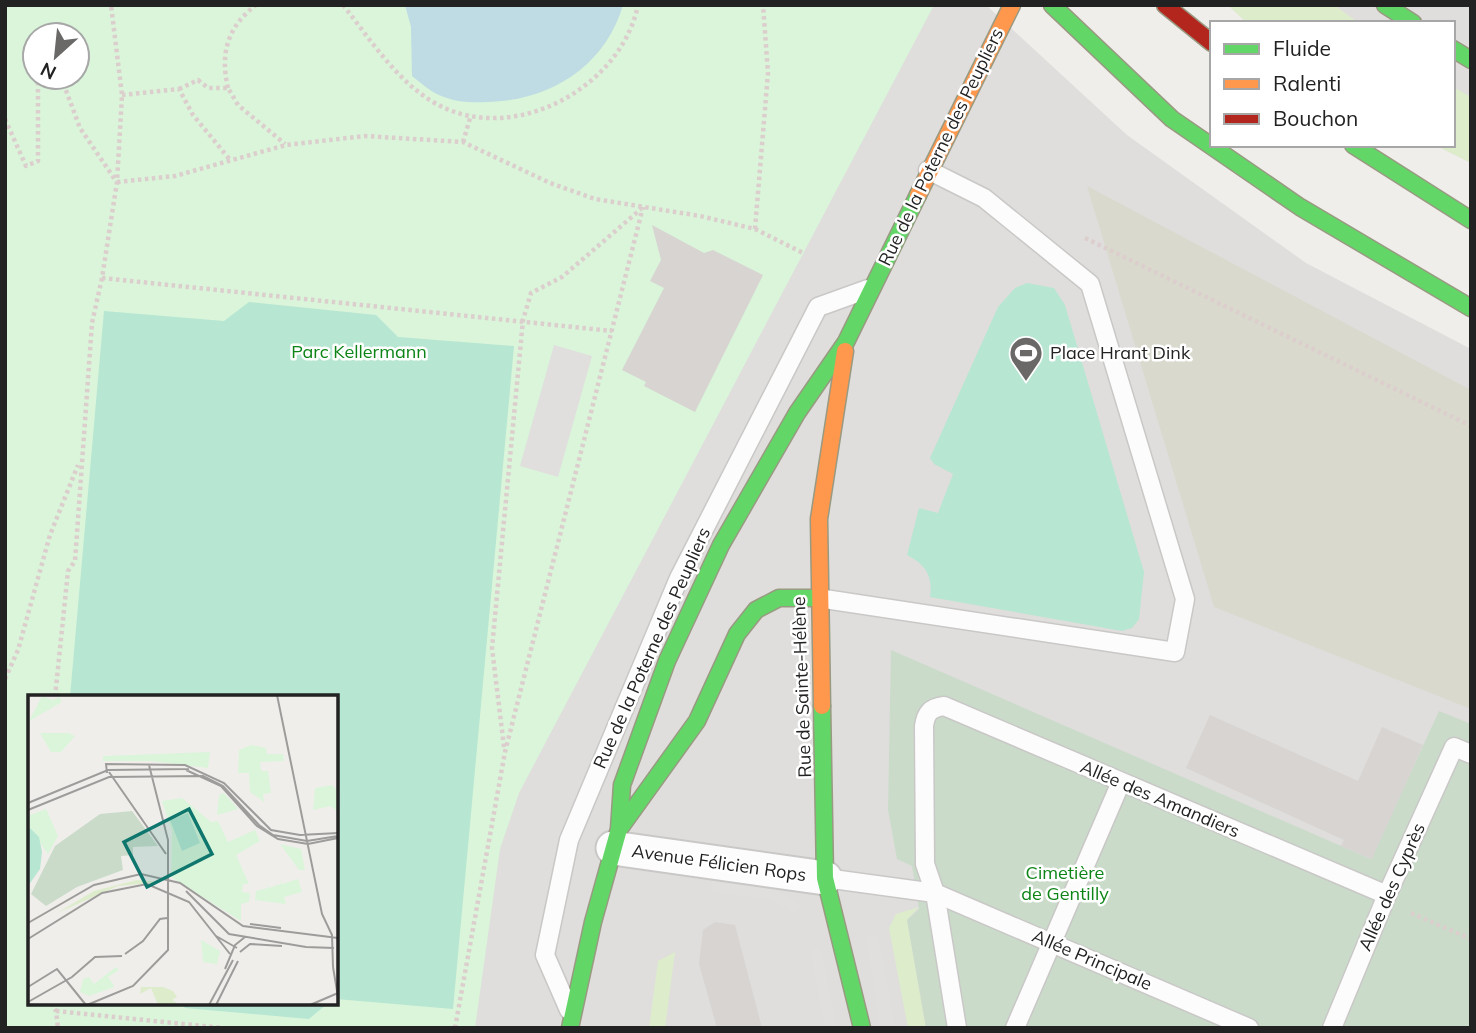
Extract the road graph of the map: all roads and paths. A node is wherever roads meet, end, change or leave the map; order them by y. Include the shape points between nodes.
1 (111, 5) edge
2 (256, 5) edge
3 (343, 5) edge
4 (638, 5) edge
5 (763, 5) edge
6 (1012, 5) edge
7 (1052, 5) edge
8 (1165, 5) edge
9 (1385, 5) edge
10 (1410, 21) edge
11 (1210, 42) edge
12 (1455, 50) edge
13 (1471, 60) edge
14 (228, 88) junction
15 (178, 89) junction
16 (38, 91) edge
17 (66, 91) edge
18 (122, 95) junction
19 (471, 115) junction
20 (5, 119) edge
21 (463, 142) junction
22 (286, 145) junction
23 (1210, 146) edge
24 (1211, 147) edge
25 (1356, 147) edge
26 (231, 161) junction
27 (928, 170) junction
28 (117, 182) junction
29 (643, 207) junction
30 (1471, 220) edge
31 (755, 229) junction
32 (1075, 233) dead end
33 (803, 253) dead end
34 (102, 278) junction
35 (871, 288) junction
36 (1471, 308) edge
37 (523, 320) junction
38 (612, 331) junction
39 (846, 342) junction
40 (1471, 426) edge
41 (80, 462) junction
42 (818, 598) junction
43 (5, 680) edge
44 (55, 695) edge
45 (1462, 751) edge
46 (505, 752) junction
47 (1121, 782) junction
48 (616, 839) junction
49 (825, 878) junction
50 (934, 893) junction
51 (1387, 895) junction
52 (1471, 939) edge
53 (1052, 943) junction
54 (52, 1005) edge
55 (56, 1011) junction
56 (571, 1022) edge
57 (58, 1028) edge
58 (223, 1028) edge
59 (455, 1028) edge
60 (862, 1028) edge
61 (957, 1028) edge
62 (1015, 1028) edge
63 (1249, 1028) edge
64 (1332, 1028) edge

1 - 18 path
2 - 14 path via 234,27 225,45 223,69
3 - 19 path via 416,90 450,111
4 - 19 path via 635,24 623,47 578,92 528,114
5 - 31 path via 768,73
6 - 27 main road, Rue de la Poterne des Peupliers
7 - 23 main road via 1171,120
8 - 11 main road
9 - 10 main road
12 - 13 main road
14 - 15 path via 208,88 198,80
14 - 22 path via 238,105
15 - 18 path
15 - 26 path
16 - 20 path via 38,161 26,166
17 - 28 path via 80,128
18 - 28 path
19 - 21 path
21 - 22 path via 365,136
21 - 29 path via 561,187 595,199
22 - 26 path
24 - 36 main road via 1300,207
25 - 30 main road
26 - 28 path via 175,176
27 - 35 main road, Rue de la Poterne des Peupliers
27 - 42 lane via 984,198 1090,284 1185,599 1175,652
28 - 34 path
29 - 31 path
29 - 37 path via 562,277 531,293
29 - 38 path
31 - 33 path
32 - 40 path
34 - 37 path
34 - 41 path via 92,323
35 - 39 main road, Rue de la Poterne des Peupliers
35 - 56 lane, Rue de la Poterne des Peupliers via 818,307 679,579 569,840 545,955
37 - 38 path
37 - 46 path via 492,648
38 - 46 path
39 - 42 main road, Rue de Sainte-Hélène via 819,519
39 - 48 main road, Rue de la Poterne des Peupliers via 797,413 721,545 667,661 622,785
41 - 43 path via 50,535 18,650
41 - 44 path via 75,561 68,571
42 - 48 main road via 779,598 756,610 737,634 697,722
42 - 49 main road, Rue de Sainte-Hélène via 824,664
45 - 51 lane, Allée des Cyprès
46 - 59 path
47 - 50 lane, Allée des Amandiers via 944,706 933,708 923,726 925,864
47 - 51 lane, Allée des Amandiers
47 - 53 lane
48 - 49 street, Avenue Félicien Rops
48 - 56 main road, Rue de la Poterne des Peupliers
49 - 50 lane, Allée Principale
49 - 60 main road, Rue de Sainte-Hélène
50 - 53 lane, Allée Principale
50 - 61 lane
51 - 52 path via 1395,906
51 - 64 lane, Allée des Cyprès
53 - 62 lane
53 - 63 lane, Allée Principale
54 - 55 path
55 - 57 path
55 - 58 path

